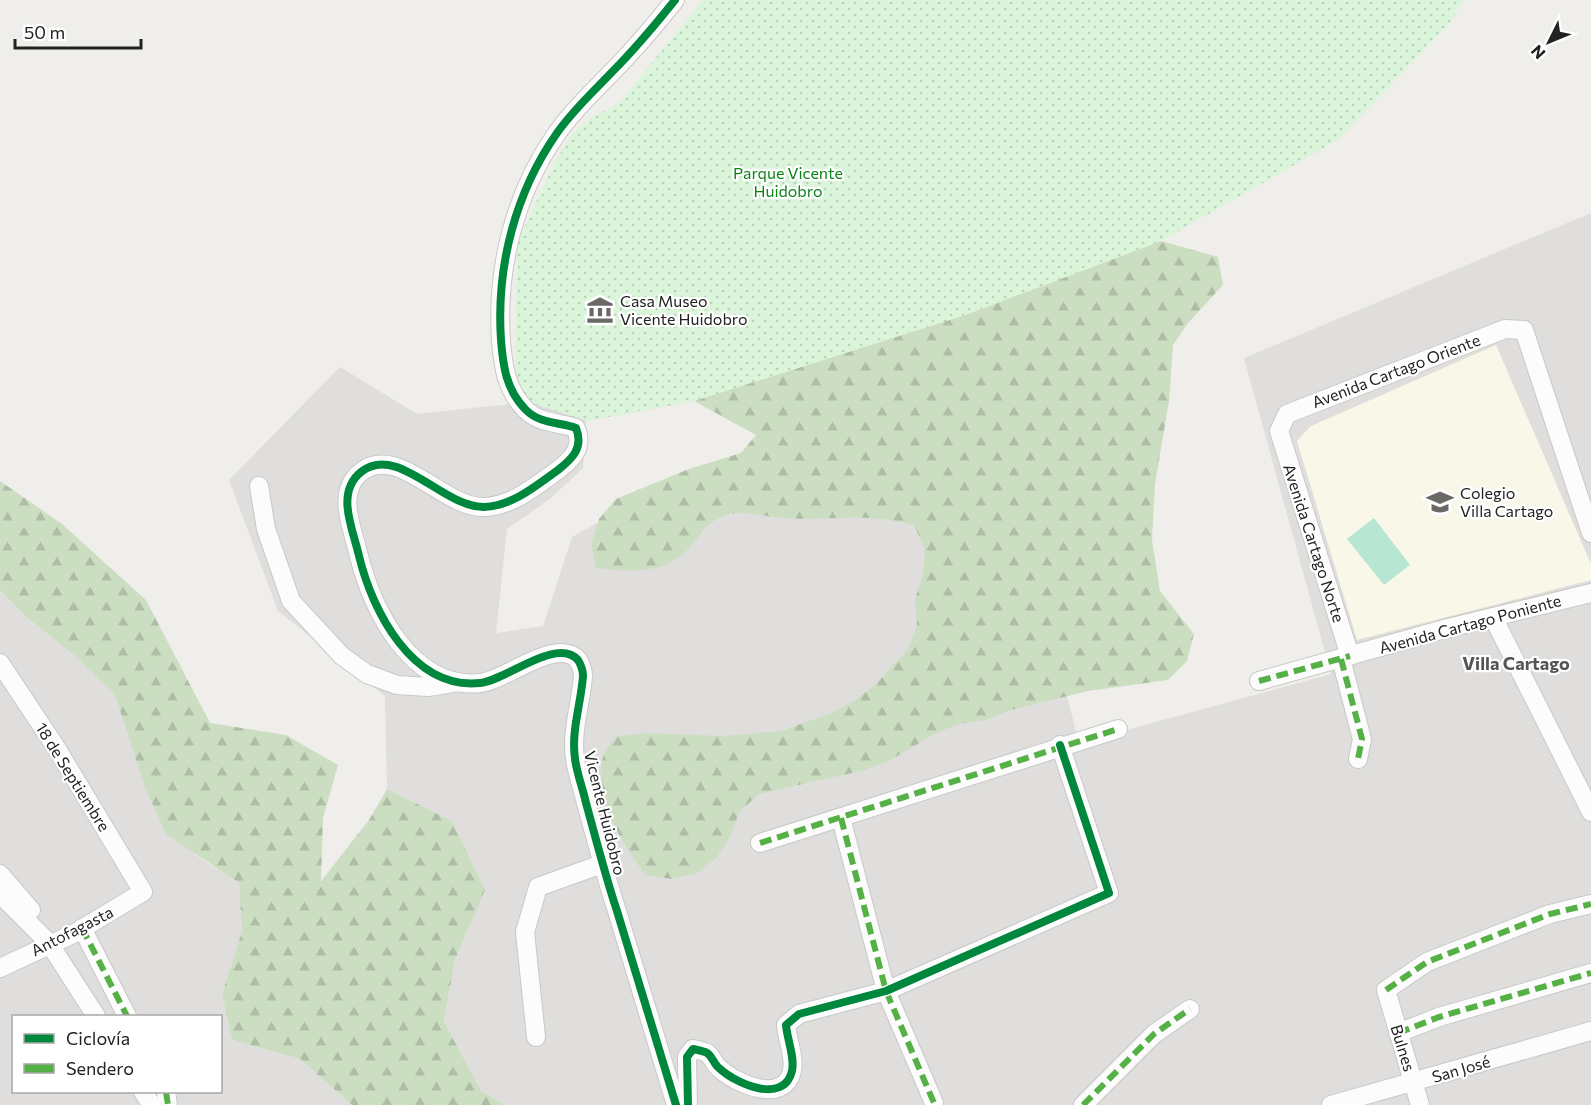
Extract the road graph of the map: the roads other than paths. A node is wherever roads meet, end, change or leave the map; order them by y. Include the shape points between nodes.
1 (675, 0) edge
2 (1279, 431) joint
3 (259, 486) dead end
4 (1591, 533) edge
5 (1591, 592) edge
6 (1493, 617) junction
7 (1346, 658) junction
8 (0, 663) edge
9 (1259, 681) dead end
10 (458, 682) junction
11 (1118, 729) dead end
12 (1060, 745) junction
13 (1358, 759) dead end
14 (1591, 812) edge
15 (841, 818) junction
16 (760, 843) dead end
17 (602, 864) junction
18 (0, 874) edge
19 (143, 892) joint
20 (0, 894) edge
21 (1591, 904) edge
22 (82, 928) junction
23 (49, 943) junction
24 (0, 968) edge
25 (1591, 972) edge
26 (886, 991) junction
27 (1190, 1009) dead end
28 (95, 1015) edge
29 (126, 1015) edge
30 (1591, 1031) edge
31 (1398, 1033) junction
32 (536, 1037) dead end
33 (1413, 1082) junction
34 (934, 1103) dead end
35 (676, 1105) edge
36 (688, 1105) edge
37 (1083, 1105) edge
38 (1331, 1105) edge
39 (1419, 1105) edge

1 - 10 street, Vicente Huidobro via 557,133 522,198 507,248 500,325 505,376 518,400 538,420 576,428 576,452 522,495 484,507 457,500 399,467 383,464 366,468 347,492 362,569 379,615 421,664
2 - 4 street, Avenida Cartago Oriente via 1287,414 1505,329 1524,330
2 - 7 street, Avenida Cartago Norte
3 - 10 street via 266,529 291,601 342,656 367,674 397,685 428,687
5 - 6 street, Avenida Cartago Poniente
6 - 7 street, Avenida Cartago Poniente
6 - 14 street
7 - 9 street, Avenida Cartago Poniente
7 - 13 street, Avenida Cartago Norte via 1362,739
8 - 19 street, 18 de Septiembre
10 - 17 street, Vicente Huidobro via 494,681 555,652 569,654 580,663 583,678 575,718 575,760
11 - 12 street
12 - 15 street
12 - 26 street via 1109,893
15 - 16 street
15 - 26 street
17 - 32 street via 538,887 525,933
17 - 35 street, Vicente Huidobro
18 - 23 street via 35,915
19 - 22 street, Antofagasta
20 - 23 street
21 - 31 street, Bulnes via 1550,914 1427,962 1386,990
22 - 23 street, Antofagasta
22 - 29 street
23 - 24 street, Antofagasta
23 - 28 street
25 - 31 street
26 - 34 street
26 - 36 street via 800,1014 786,1025 793,1069 782,1088 766,1090 748,1085 719,1068 707,1053 693,1049 687,1057
27 - 37 street via 1154,1034
30 - 33 street, San José
31 - 33 street, Bulnes
33 - 38 street, San José
33 - 39 street, Bulnes

